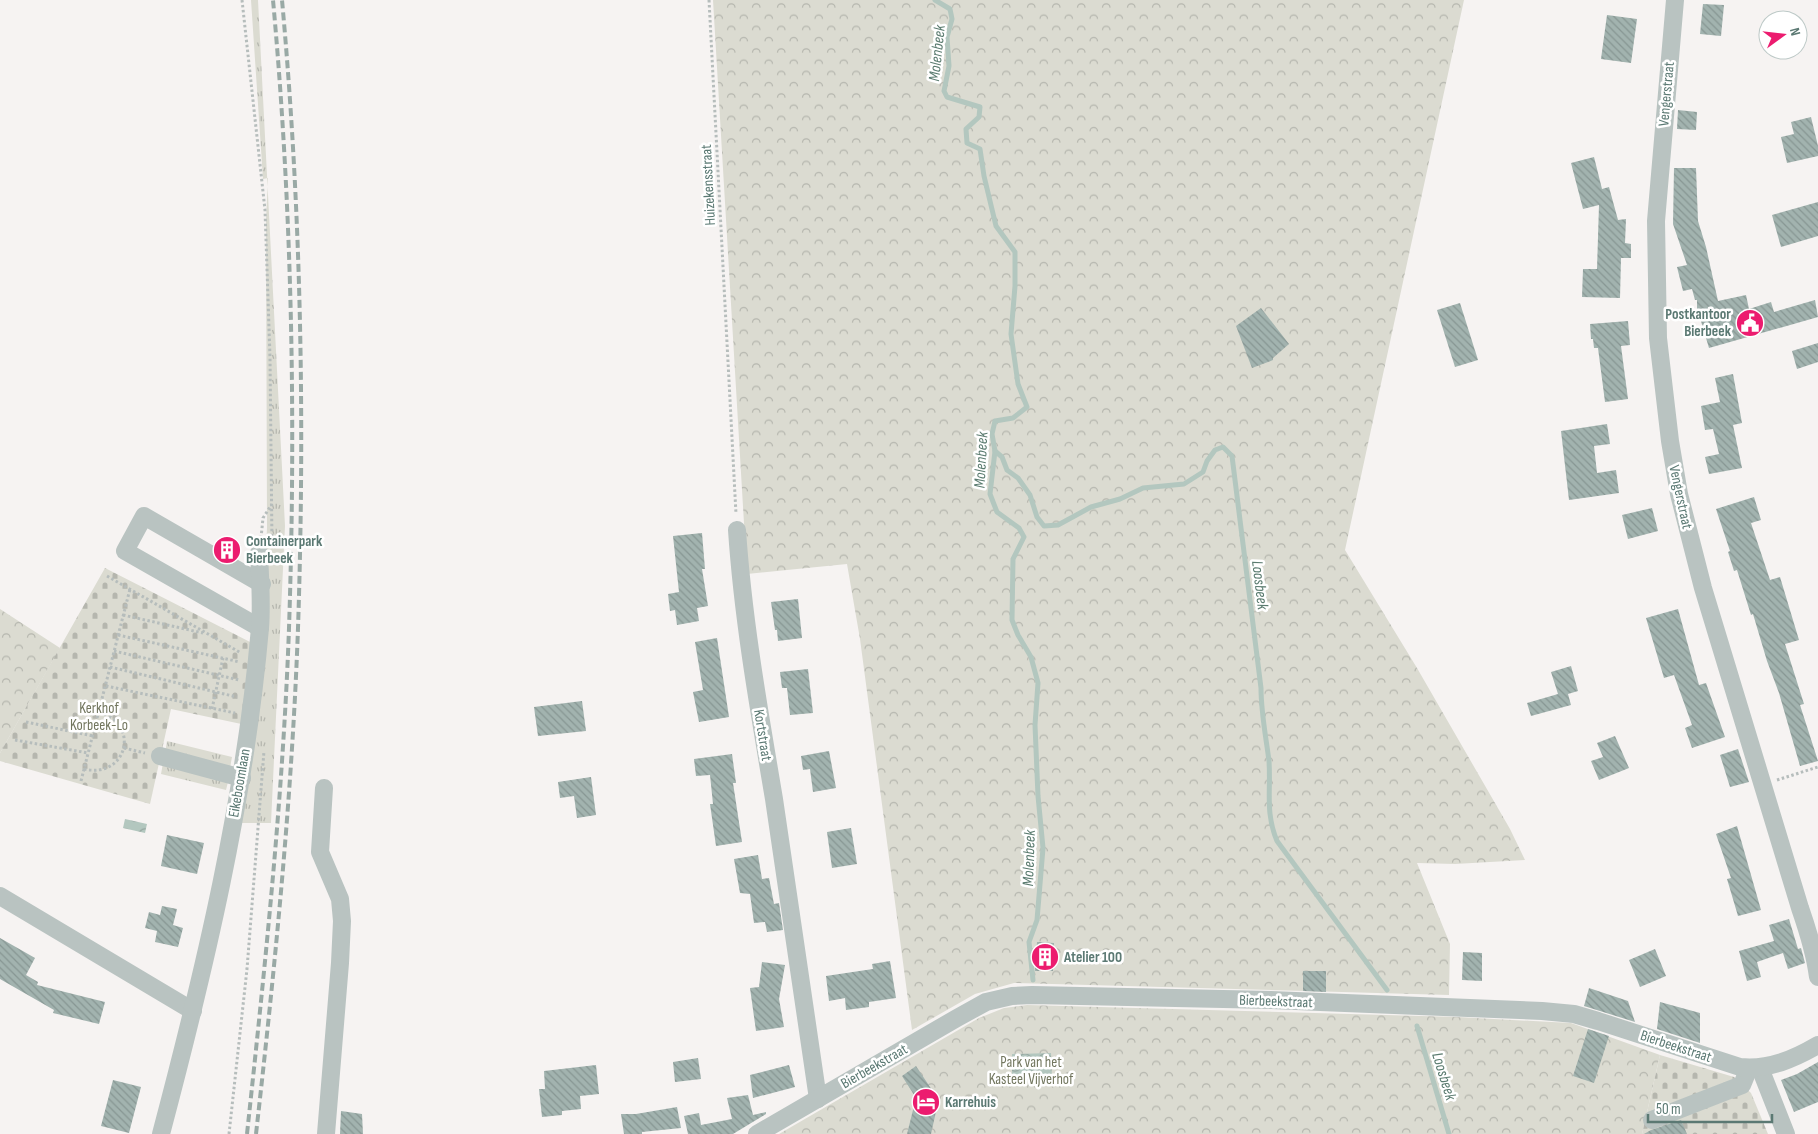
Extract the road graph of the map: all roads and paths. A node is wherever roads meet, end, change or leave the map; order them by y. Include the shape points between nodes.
1 (242, 0) edge
2 (709, 0) edge
3 (1675, 0) edge
4 (737, 530) joint
5 (260, 552) joint
6 (107, 576) dead end
7 (262, 584) junction
8 (130, 589) junction
9 (123, 615) junction
10 (260, 628) junction
11 (207, 634) junction
12 (118, 635) junction
13 (114, 651) junction
14 (241, 654) dead end
15 (223, 658) junction
16 (241, 662) dead end
17 (110, 667) junction
18 (219, 676) junction
19 (240, 680) dead end
20 (106, 686) junction
21 (216, 692) junction
22 (238, 697) dead end
23 (212, 709) junction
24 (98, 712) junction
25 (237, 714) dead end
26 (26, 722) dead end
27 (93, 736) junction
28 (15, 740) dead end
29 (88, 754) junction
30 (160, 756) dead end
31 (1818, 767) edge
32 (84, 769) junction
33 (242, 778) junction
34 (81, 781) dead end
35 (262, 783) dead end
36 (1762, 784) junction
37 (324, 788) dead end
38 (0, 896) edge
39 (1818, 977) edge
40 (193, 1011) junction
41 (1818, 1045) edge
42 (1754, 1068) junction
43 (818, 1099) junction
44 (1652, 1120) dead end
45 (161, 1134) edge
46 (229, 1134) edge
47 (326, 1134) edge
48 (758, 1134) edge
49 (1786, 1134) edge

1 - 5 path via 265,210 270,357 272,504 263,518
2 - 4 path, Huizekensstraat
3 - 36 street, Vengerstraat via 1656,221 1656,306 1661,372 1679,494 1703,588
4 - 43 street, Kortstraat via 740,576 762,731
5 - 7 street, Eikeboomlaan
6 - 8 path
7 - 10 street, Eikeboomlaan
7 - 10 street via 144,516 125,552
8 - 9 path
8 - 11 path
9 - 11 path
9 - 12 path
10 - 33 street, Eikeboomlaan
11 - 14 path
12 - 13 path
12 - 15 path
13 - 17 path
13 - 18 path
15 - 16 path
15 - 18 path
17 - 20 path
17 - 21 path
18 - 19 path
18 - 21 path
20 - 23 path
20 - 24 path
21 - 22 path
21 - 23 path
23 - 25 path
24 - 27 path
24 - 32 path via 108,715 121,728 124,748 117,761 104,770
26 - 27 path
27 - 29 path
28 - 29 path
29 - 32 path
30 - 33 street
31 - 36 path
32 - 34 path
33 - 40 street, Eikeboomlaan
35 - 46 path
36 - 39 street, Vengerstraat via 1808,931
37 - 47 street via 320,852 340,899 342,921
38 - 40 street
40 - 45 street, Eikeboomlaan
41 - 42 street, Bierbeekstraat via 1782,1062
42 - 43 street, Bierbeekstraat via 1740,1067 1574,1014 1270,1000 1032,995 986,1002
42 - 44 street via 1742,1085
42 - 49 street
43 - 48 street, Bierbeekstraat

